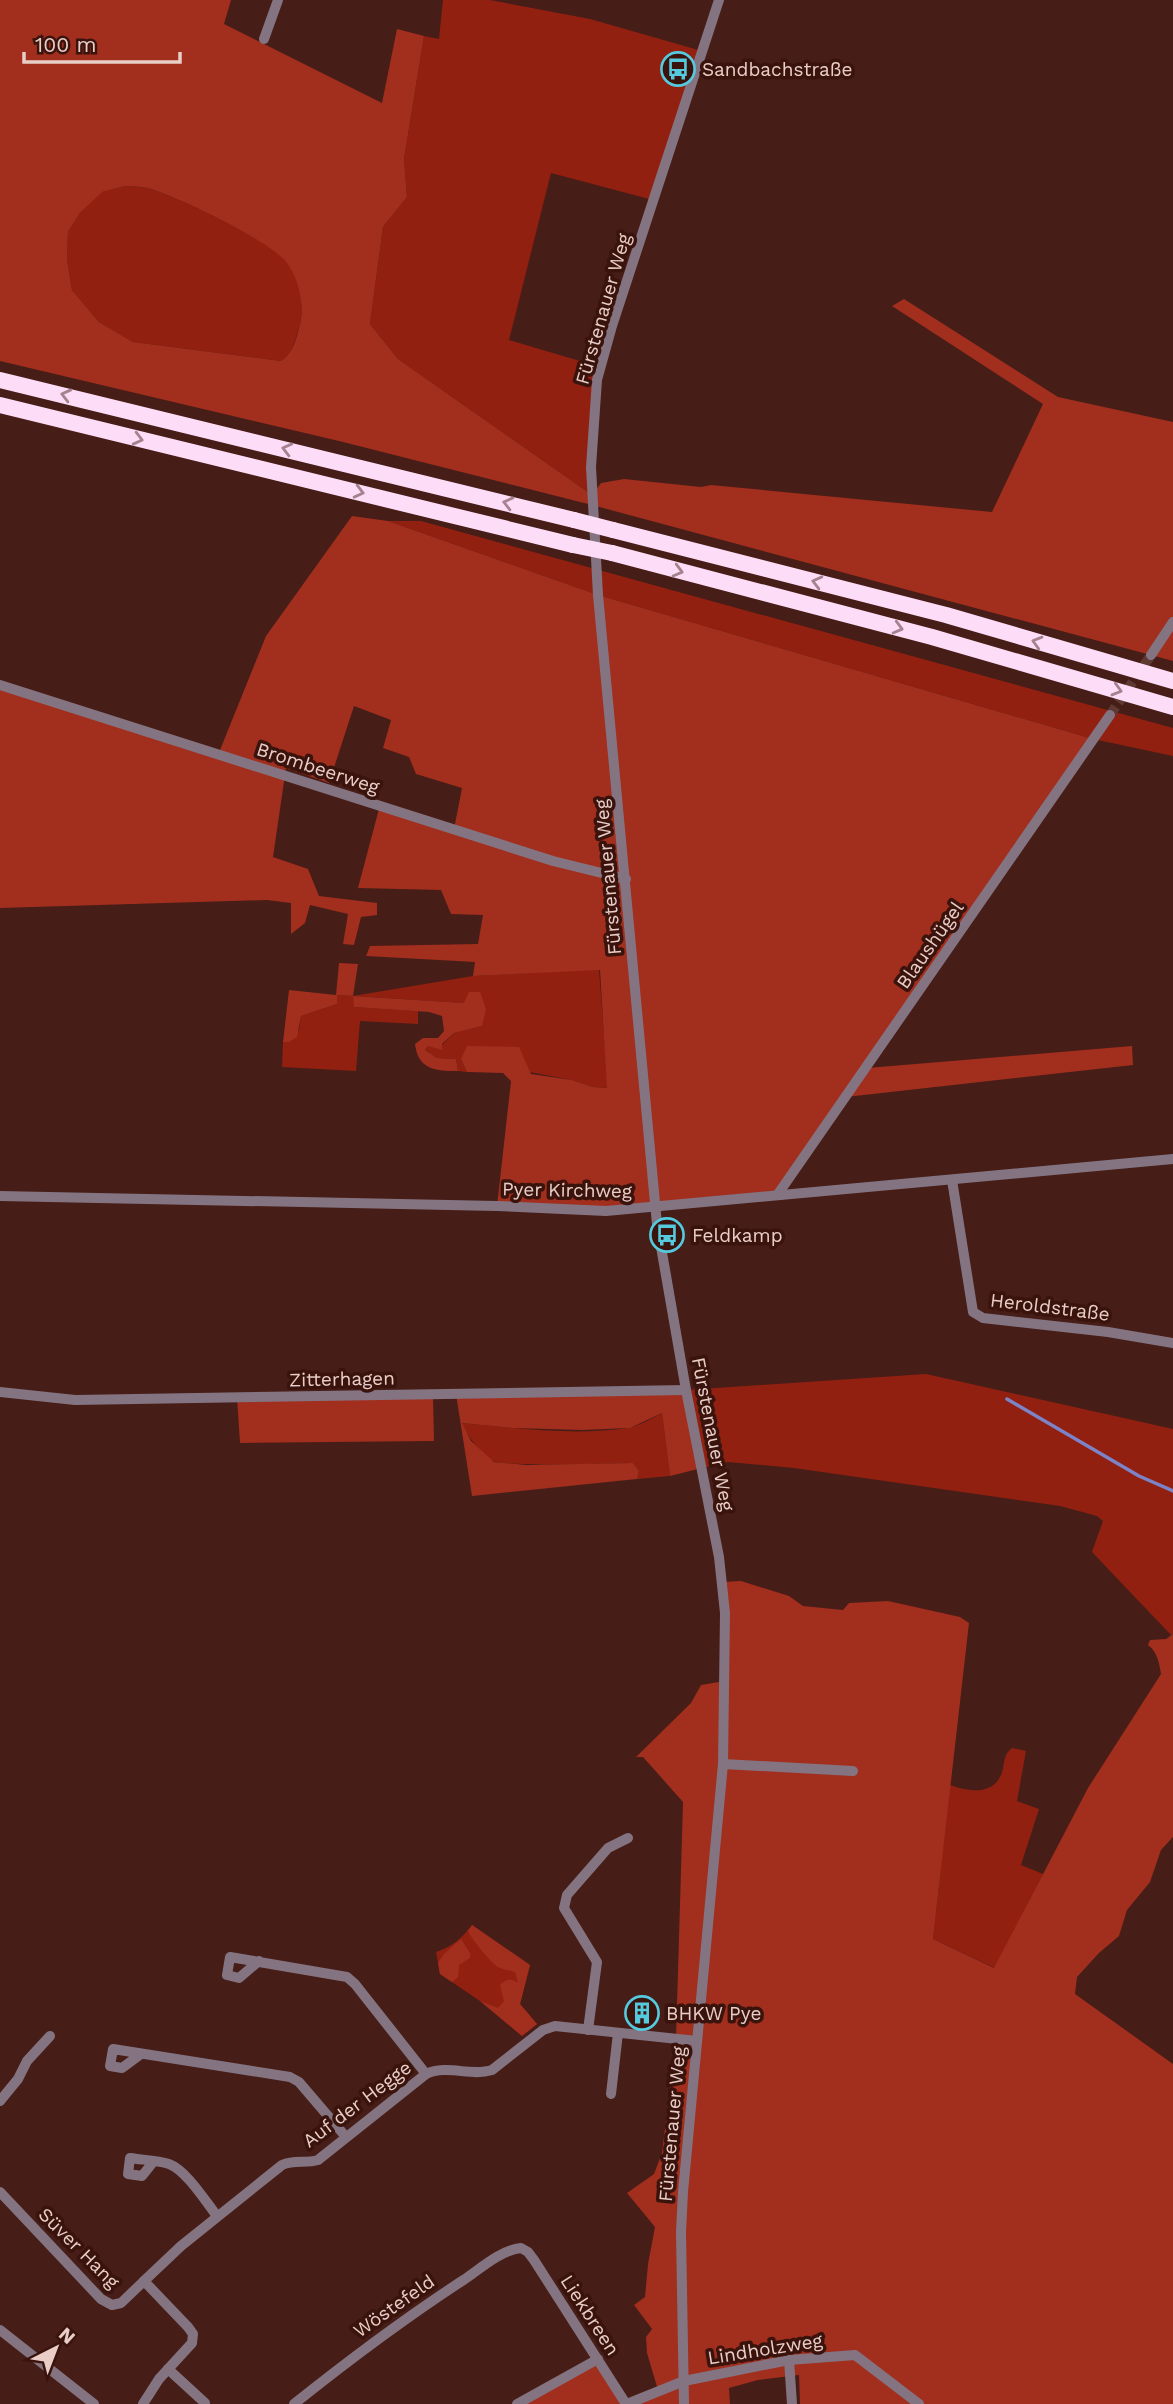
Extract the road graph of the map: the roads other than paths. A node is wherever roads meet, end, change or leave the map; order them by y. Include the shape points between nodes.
1 (278, 0) edge
2 (719, 0) edge
3 (264, 39) dead end
4 (0, 380) edge
5 (0, 405) edge
6 (1173, 622) edge
7 (1151, 654) tunnel mouth
8 (1173, 681) edge
9 (0, 685) edge
10 (1173, 707) edge
11 (1110, 715) tunnel mouth
12 (626, 879) junction
13 (1173, 1159) edge
14 (952, 1180) junction
15 (778, 1194) junction
16 (0, 1196) edge
17 (656, 1207) junction
18 (1173, 1343) edge
19 (686, 1390) junction
20 (0, 1392) edge
21 (723, 1765) junction
22 (853, 1771) dead end
23 (628, 1838) dead end
24 (259, 1961) dead end
25 (588, 2030) junction
26 (618, 2033) junction
27 (50, 2036) dead end
28 (697, 2041) junction
29 (141, 2054) dead end
30 (426, 2074) junction
31 (611, 2094) dead end
32 (0, 2101) edge
33 (346, 2137) junction
34 (154, 2161) dead end
35 (0, 2192) edge
36 (217, 2216) junction
37 (521, 2248) joint
38 (144, 2281) junction
39 (0, 2330) edge
40 (598, 2359) junction
41 (789, 2360) junction
42 (168, 2369) junction
43 (684, 2381) junction
44 (205, 2403) edge
45 (94, 2404) edge
46 (143, 2404) edge
47 (294, 2404) edge
48 (517, 2404) edge
49 (627, 2404) edge
50 (684, 2404) edge
51 (792, 2404) edge
52 (919, 2404) edge

1 - 3 street
2 - 12 street, Fürstenauer Weg via 597,380 591,467 598,595
8 -> 4 highway, bridge via 946,615
5 -> 10 highway, bridge via 612,554 932,637
6 - 7 street
9 - 12 street, Brombeerweg via 553,861
11 - 15 street, Blaushügel
12 - 17 street, Fürstenauer Weg
13 - 14 street, Pyer Kirchweg
14 - 15 street, Pyer Kirchweg
14 - 18 street, Heroldstraße via 973,1312 983,1318
15 - 17 street, Pyer Kirchweg
16 - 17 street, Pyer Kirchweg via 606,1211
17 - 19 street, Fürstenauer Weg
19 - 20 street, Zitterhagen via 75,1400
19 - 21 street, Fürstenauer Weg via 723,1592
21 - 22 street
21 - 28 street, Fürstenauer Weg
23 - 25 street via 608,1848 567,1895 564,1908 597,1962
24 - 30 street via 346,1976
25 - 26 street, Auf der Hegge
25 - 30 street, Auf der Hegge via 555,2026 543,2030 482,2073 438,2068
26 - 28 street, Auf der Hegge
26 - 31 street
27 - 32 street
28 - 43 street, Fürstenauer Weg via 681,2232
29 - 33 street via 290,2077
30 - 33 street, Auf der Hegge
33 - 36 street, Auf der Hegge via 318,2160 307,2164 292,2160 282,2165
34 - 36 street via 176,2168
35 - 38 street, Süver Hang via 101,2299 112,2305 121,2303
36 - 38 street, Auf der Hegge
37 - 40 street, Liekbreen
37 - 47 street, Wöstefeld via 505,2253 437,2297
38 - 42 street, Süver Hang via 193,2334 192,2343
39 - 45 street
40 - 48 street
40 - 49 street, Liekbreen
41 - 43 street, Lindholzweg
41 - 51 street
41 - 52 street, Lindholzweg via 855,2355
42 - 44 street
42 - 46 street, Süver Hang
43 - 49 street, Lindholzweg
43 - 50 street, Fürstenauer Weg

